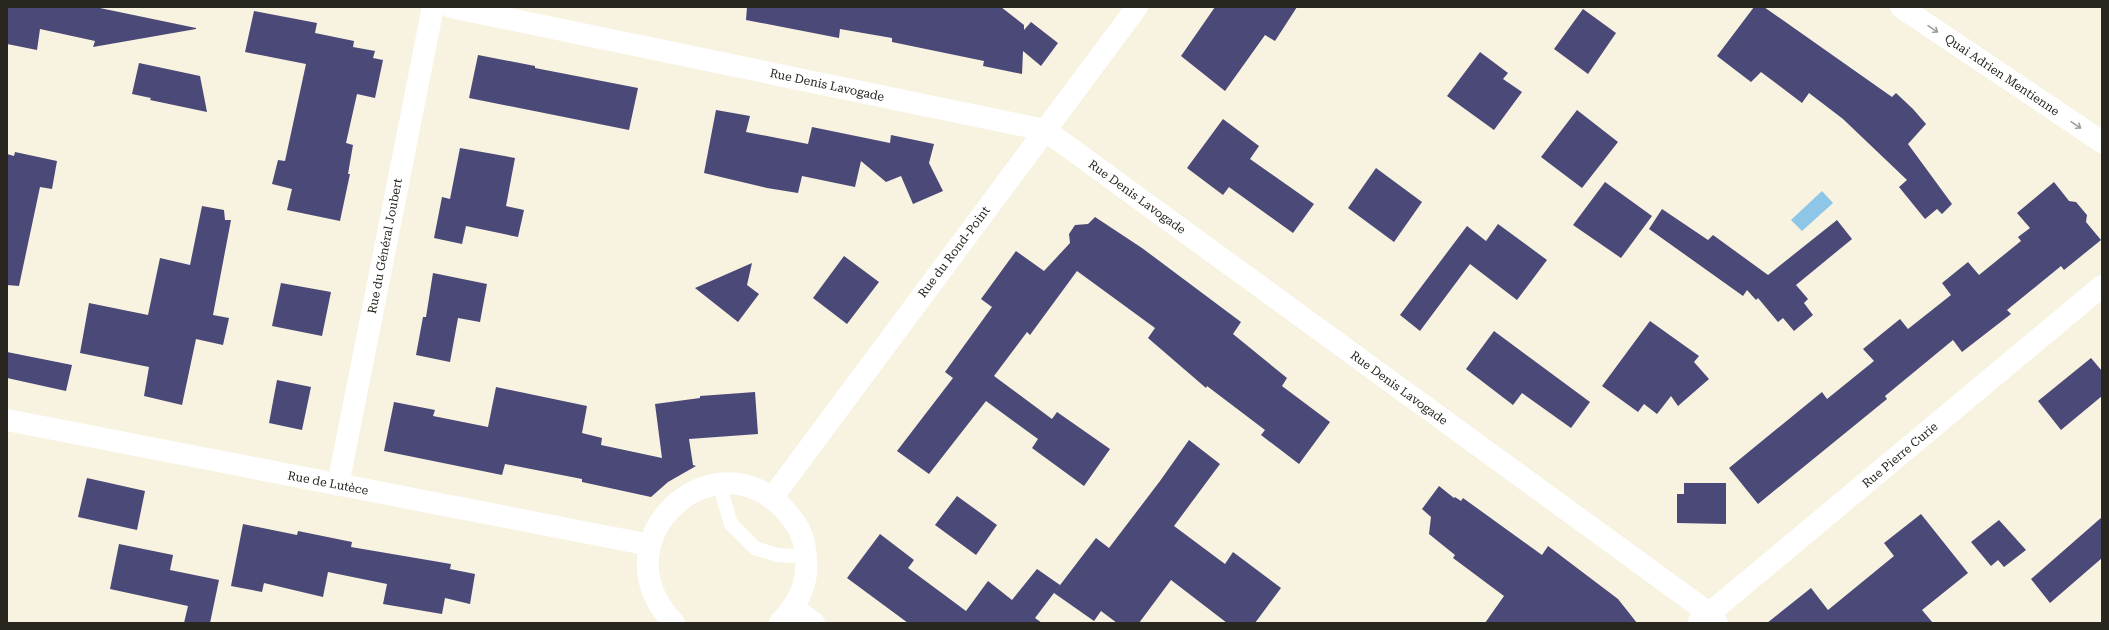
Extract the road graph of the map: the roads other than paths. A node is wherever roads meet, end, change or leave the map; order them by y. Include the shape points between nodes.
1 (433, 7) edge
2 (451, 7) edge
3 (1137, 7) edge
4 (1901, 7) edge
5 (1045, 130) junction
6 (2102, 142) edge
7 (2102, 286) edge
8 (7, 420) edge
9 (338, 485) junction
10 (723, 497) dead end
11 (772, 498) junction
12 (650, 545) junction
13 (796, 556) dead end
14 (787, 615) edge
15 (1708, 620) edge
16 (674, 623) edge
17 (814, 623) edge

1 - 9 street, Rue du Général Joubert
2 - 5 street, Rue Denis Lavogade
3 - 5 street, Rue du Rond-Point
4 -> 6 street, Quai Adrien Mentienne
5 - 11 street, Rue du Rond-Point
5 - 15 street, Rue Denis Lavogade
7 - 15 street, Rue Pierre Curie
8 - 9 street, Rue de Lutèce
9 - 12 street, Rue de Lutèce
10 - 13 lane via 731,524 755,548 777,555
11 - 12 street via 749,487 724,484 699,489 676,502 660,521
11 - 14 street via 790,515 802,536 807,561 804,586
12 - 16 street via 647,568 652,591 663,612
14 - 17 street

